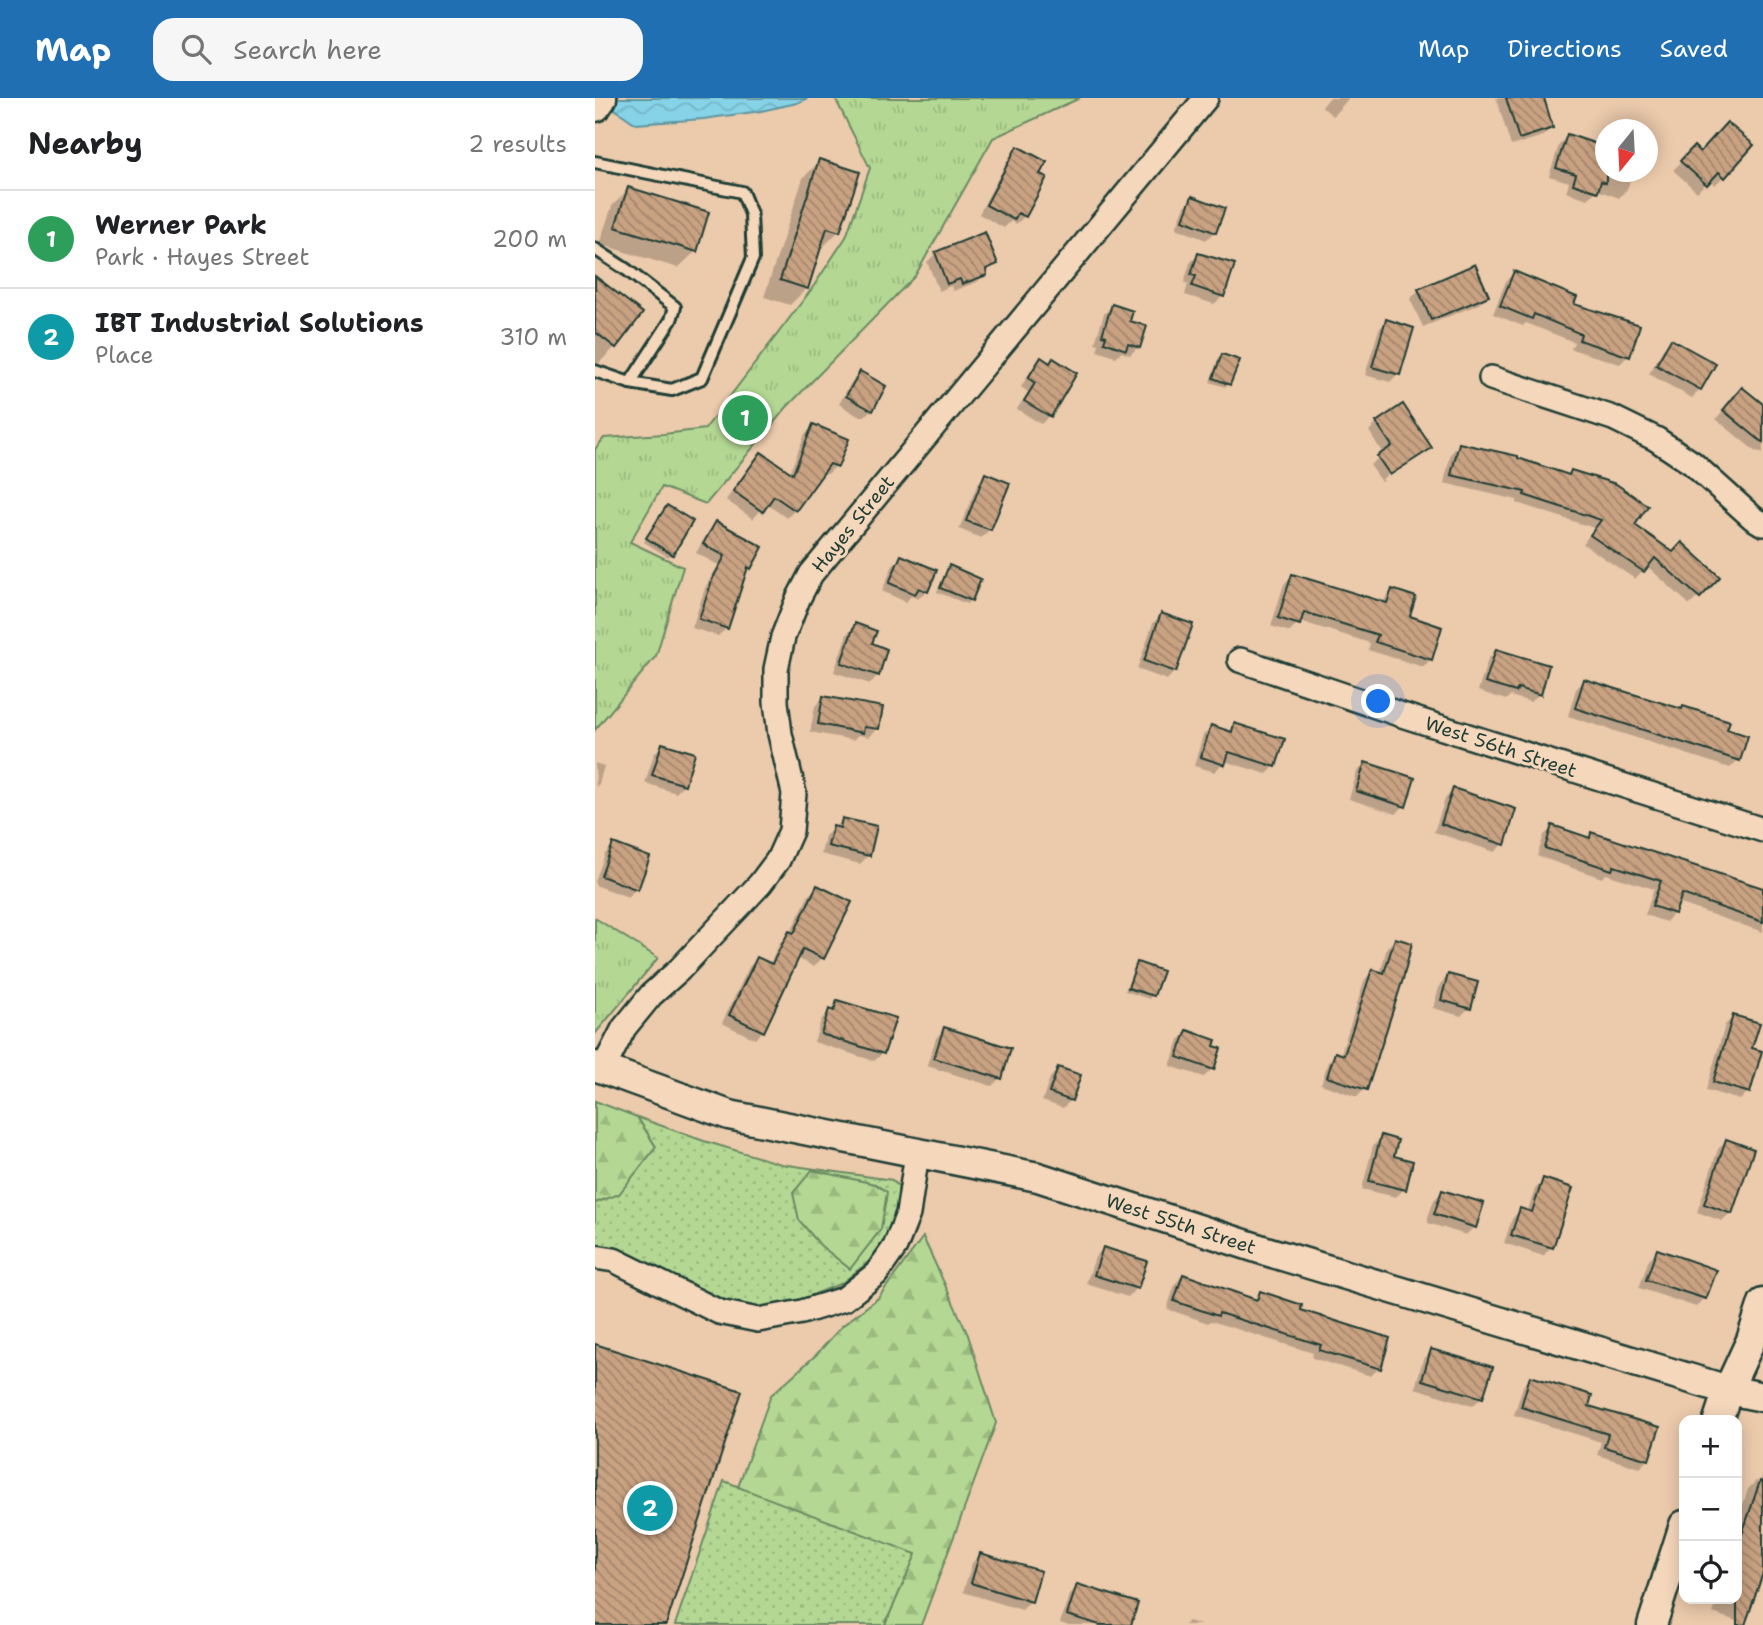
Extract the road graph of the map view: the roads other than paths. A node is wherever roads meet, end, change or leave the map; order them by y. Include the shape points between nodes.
1 (600, 98) edge
2 (1206, 98) edge
3 (595, 105) edge
4 (595, 162) edge
5 (595, 249) edge
6 (595, 371) edge
7 (1491, 378) dead end
8 (630, 383) junction
9 (1763, 524) edge
10 (1240, 660) dead end
11 (1763, 830) edge
12 (599, 1068) edge
13 (917, 1153) junction
14 (595, 1257) edge
15 (1763, 1303) edge
16 (1728, 1390) junction
17 (1763, 1397) edge
18 (1720, 1415) edge
19 (1679, 1541) edge
20 (1652, 1625) edge

1 - 3 main road
2 - 12 street, Hayes Street via 811,574 783,637 776,669 777,712 794,793 791,831 760,884 652,995
4 - 8 lane via 742,192 751,214 753,258 702,377 672,390
5 - 8 lane via 675,307
6 - 8 lane
7 - 9 street via 1613,418 1656,439 1692,463
10 - 11 street, West 56th Street
12 - 13 street, West 55th Street via 729,1115
13 - 14 street via 908,1214 895,1248 876,1274 844,1298 802,1312 758,1320 719,1312 614,1260
13 - 16 street, West 55th Street via 1038,1178
15 - 16 street
16 - 17 street, West 55th Street
16 - 18 street
19 - 20 street

